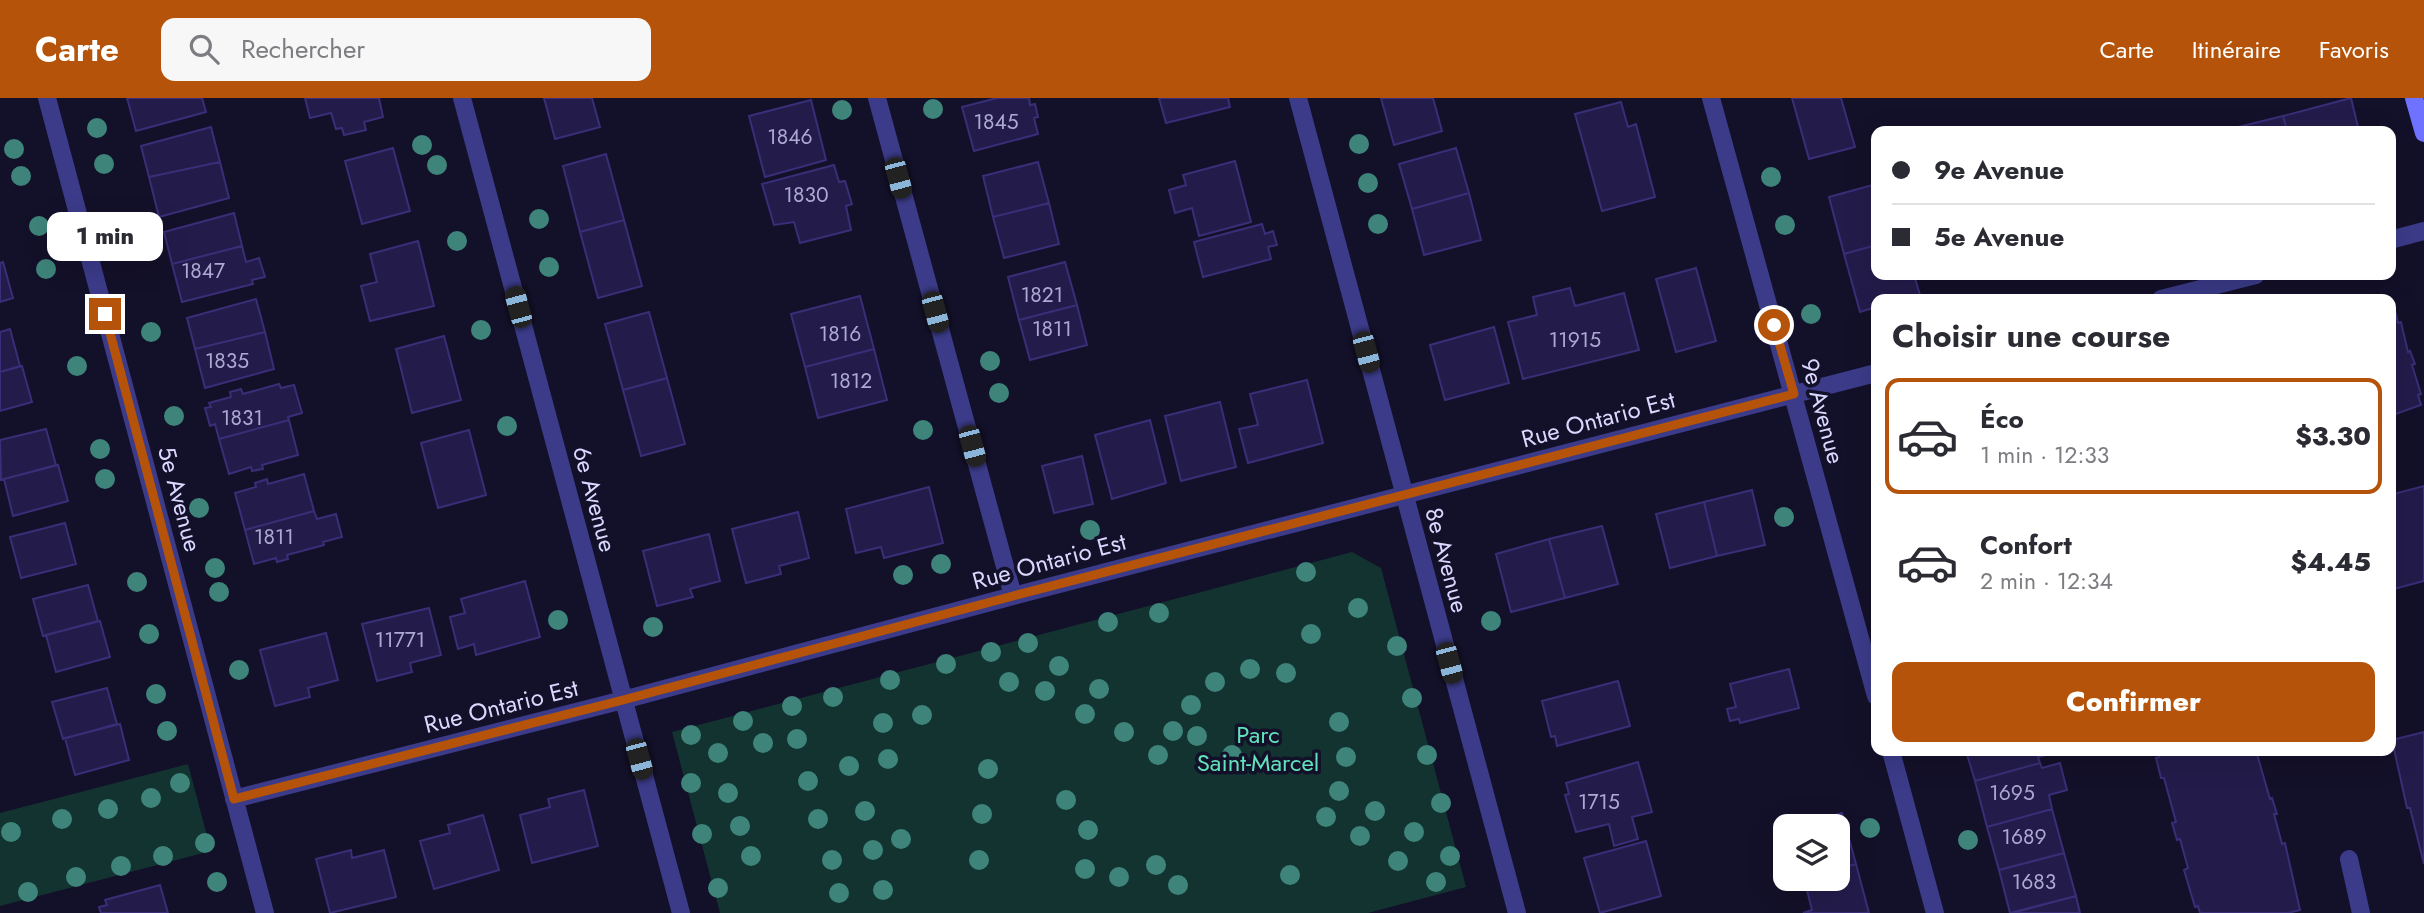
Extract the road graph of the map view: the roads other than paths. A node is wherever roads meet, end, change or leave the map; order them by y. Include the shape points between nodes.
1 (47, 98) edge
2 (462, 98) edge
3 (877, 98) edge
4 (1298, 98) edge
5 (1712, 98) edge
6 (2414, 98) edge
7 (2424, 133) edge
8 (2424, 231) edge
9 (2396, 238) edge
10 (2236, 280) edge
11 (2181, 294) edge
12 (1871, 374) edge
13 (1794, 394) junction
14 (1404, 495) junction
15 (1013, 596) junction
16 (1871, 678) edge
17 (623, 700) junction
18 (1892, 756) edge
19 (234, 799) junction
20 (2349, 859) dead end
21 (265, 913) edge
22 (681, 913) edge
23 (1517, 913) edge
24 (1935, 913) edge
25 (2361, 913) edge

1 - 19 street, 5e Avenue
2 - 17 street, 6e Avenue
3 - 15 street
4 - 14 street, 8e Avenue
5 - 13 street, 9e Avenue
6 - 7 main road
8 - 9 street
10 - 11 street
12 - 13 street, Rue Ontario Est
13 - 14 street, Rue Ontario Est
13 - 16 street, 9e Avenue
14 - 15 street, Rue Ontario Est
14 - 23 street, 8e Avenue
15 - 17 street, Rue Ontario Est
17 - 19 street, Rue Ontario Est
17 - 22 street, 6e Avenue
18 - 24 street
19 - 21 street, 5e Avenue
20 - 25 street

